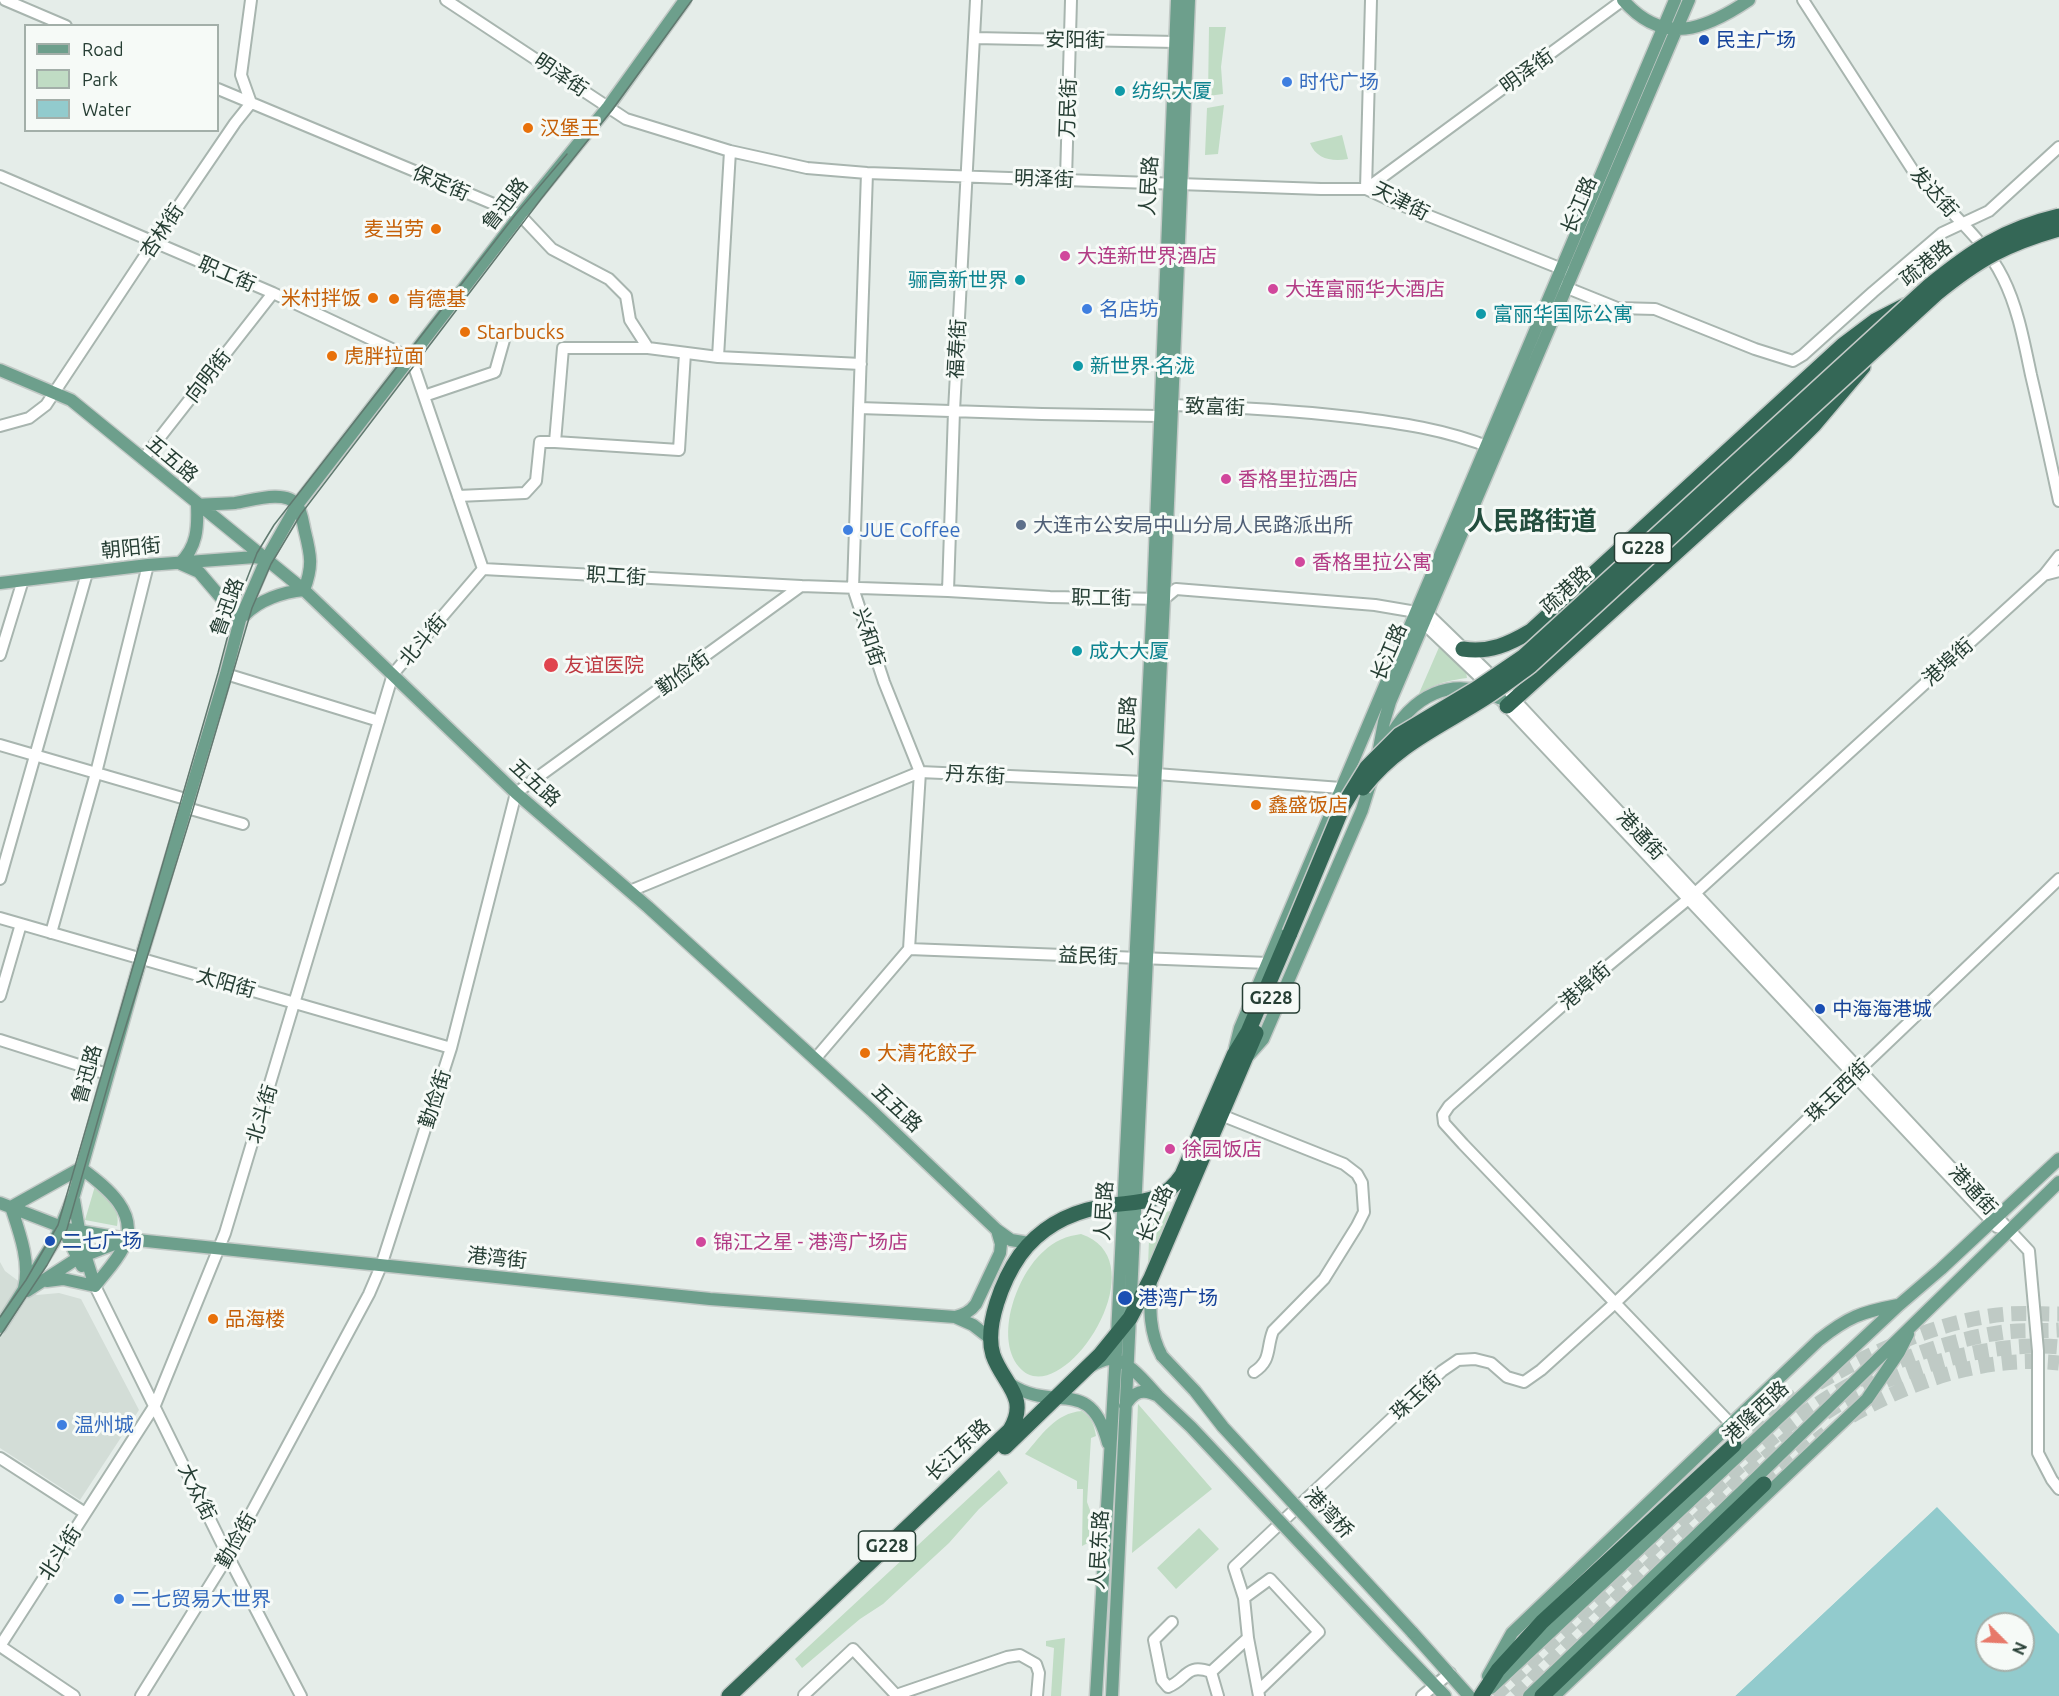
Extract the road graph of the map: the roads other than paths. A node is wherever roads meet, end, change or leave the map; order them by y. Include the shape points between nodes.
1 (5, 0) edge
2 (251, 0) edge
3 (446, 0) edge
4 (685, 0) edge
5 (976, 0) edge
6 (1071, 0) edge
7 (1177, 0) edge
8 (1189, 0) edge
9 (1371, 0) edge
10 (1623, 0) edge
11 (1675, 0) edge
12 (1689, 0) edge
13 (1749, 0) edge
14 (1803, 0) edge
15 (61, 24) edge
16 (1670, 27) junction
17 (974, 38) junction
18 (1070, 40) junction
19 (1176, 42) junction
20 (219, 89) edge
21 (250, 103) junction
22 (608, 107) junction
23 (2059, 147) edge
24 (730, 151) junction
25 (867, 173) junction
26 (0, 176) edge
27 (965, 177) junction
28 (1066, 179) junction
29 (1175, 185) junction
30 (1366, 189) junction
31 (520, 215) junction
32 (2059, 216) edge
33 (1963, 224) junction
34 (2059, 229) edge
35 (154, 242) junction
36 (1567, 271) junction
37 (1561, 286) junction
38 (273, 293) junction
39 (1912, 302) junction
40 (1887, 339) junction
41 (504, 340) dead end
42 (648, 348) junction
43 (685, 353) junction
44 (718, 357) junction
45 (411, 358) junction
46 (861, 364) junction
47 (0, 370) edge
48 (54, 393) junction
49 (424, 396) junction
50 (1172, 405) junction
51 (859, 408) junction
52 (954, 411) junction
53 (1159, 416) junction
54 (0, 426) edge
55 (555, 442) junction
56 (1492, 448) junction
57 (143, 459) junction
58 (458, 496) junction
59 (2059, 501) edge
60 (197, 505) junction
61 (297, 505) junction
62 (2059, 556) edge
63 (266, 560) junction
64 (180, 563) junction
65 (148, 565) junction
66 (483, 569) junction
67 (2059, 571) edge
68 (87, 573) junction
69 (2044, 575) junction
70 (23, 580) junction
71 (0, 584) edge
72 (801, 586) junction
73 (853, 588) junction
74 (304, 590) junction
75 (948, 591) junction
76 (1159, 599) junction
77 (1422, 617) junction
78 (240, 620) junction
79 (1463, 648) junction
80 (0, 654) edge
81 (226, 674) junction
82 (393, 674) junction
83 (1508, 702) junction
84 (379, 721) junction
85 (0, 745) edge
86 (35, 755) junction
87 (1376, 765) junction
88 (920, 772) junction
89 (96, 773) junction
90 (1156, 774) junction
91 (1144, 782) junction
92 (1341, 788) junction
93 (516, 793) junction
94 (188, 804) junction
95 (243, 824) dead end
96 (0, 879) edge
97 (2059, 879) edge
98 (630, 891) junction
99 (1692, 896) junction
100 (0, 918) edge
101 (21, 924) junction
102 (51, 933) junction
103 (1293, 935) junction
104 (909, 949) junction
105 (141, 958) junction
106 (1141, 959) junction
107 (1268, 963) junction
108 (0, 996) edge
109 (296, 1003) junction
110 (0, 1040) edge
111 (452, 1048) junction
112 (1239, 1057) junction
113 (815, 1059) junction
114 (1857, 1073) junction
115 (107, 1074) junction
116 (1221, 1115) junction
117 (2059, 1159) edge
118 (81, 1168) junction
119 (1131, 1180) junction
120 (2059, 1182) edge
121 (74, 1195) junction
122 (1130, 1203) junction
123 (6, 1205) edge
124 (1101, 1206) junction
125 (1995, 1219) junction
126 (62, 1227) junction
127 (2009, 1229) junction
128 (997, 1230) junction
129 (79, 1232) junction
130 (127, 1239) junction
131 (1029, 1243) junction
132 (219, 1249) junction
133 (82, 1257) junction
134 (381, 1266) junction
135 (1151, 1278) junction
136 (40, 1283) junction
137 (95, 1286) junction
138 (22, 1294) junction
139 (1616, 1303) junction
140 (1899, 1305) junction
141 (955, 1317) junction
142 (1130, 1318) junction
143 (1914, 1323) junction
144 (0, 1327) edge
145 (1117, 1335) junction
146 (990, 1339) junction
147 (1116, 1359) junction
148 (1088, 1366) junction
149 (1127, 1366) junction
150 (1254, 1372) dead end
151 (1010, 1384) junction
152 (1158, 1396) junction
153 (1058, 1398) junction
154 (155, 1405) junction
155 (1125, 1406) junction
156 (1730, 1424) junction
157 (1734, 1445) tunnel mouth
158 (1110, 1453) junction
159 (0, 1458) edge
160 (1764, 1484) tunnel mouth
161 (2059, 1489) edge
162 (85, 1513) junction
163 (228, 1556) junction
164 (1244, 1598) junction
165 (1172, 1622) dead end
166 (1248, 1638) junction
167 (0, 1646) edge
168 (1211, 1672) junction
169 (1450, 1673) junction
170 (1435, 1686) junction
171 (1259, 1693) edge
172 (804, 1695) edge
173 (74, 1696) edge
174 (141, 1696) edge
175 (301, 1696) edge
176 (729, 1696) edge
177 (742, 1696) edge
178 (1037, 1696) edge
179 (1096, 1696) edge
180 (1112, 1696) edge
181 (1218, 1696) edge
182 (1422, 1696) edge
183 (1445, 1696) edge
184 (1469, 1696) edge
185 (1481, 1696) edge
186 (1529, 1696) edge
187 (1542, 1696) edge
188 (1554, 1696) edge

1 - 15 street
2 - 21 street via 241,75
3 - 22 street, 明泽街
4 - 22 main road, 鲁迅路
5 - 17 street, 福寿街
6 - 18 street, 万民街
7 - 19 main road, 人民路
8 - 29 main road, 人民路
9 - 30 street, 天津街
10 - 16 main road via 1639,15
10 - 30 street, 明泽街
11 - 16 main road, 长江路
12 - 16 main road, 长江路
13 - 16 main road via 1709,24
14 - 33 street, 发达街 via 1912,169
16 - 36 main road, 长江路
17 - 18 street, 安阳街
17 - 27 street, 福寿街
18 - 19 street, 安阳街
18 - 28 street, 万民街
19 - 29 main road, 人民路
20 - 21 street, 保定街
21 - 31 street, 保定街
21 - 35 street, 杏林街
22 - 24 street, 明泽街 via 626,119
22 - 31 main road, 鲁迅路
23 - 33 street via 1989,211
24 - 25 street, 明泽街 via 807,168
24 - 44 street
25 - 27 street, 明泽街
25 - 46 street, 兴和街
26 - 35 street, 职工街
27 - 28 street, 明泽街
27 - 52 street, 福寿街
28 - 29 street, 明泽街
29 - 30 street, 明泽街
29 - 50 main road, 人民路
29 - 53 main road, 人民路
30 - 36 street, 天津街
31 - 42 street, 保定街 via 552,249 609,279 626,296 630,320
31 - 45 main road, 鲁迅路
32 - 39 highway, 疏港路 / G228, bridge via 1994,239 1959,262
33 - 37 street via 1942,233 1793,361 1655,309 1617,308
33 - 59 street, 发达街 via 2003,277 2016,308
34 - 40 highway, 疏港路 / G228, bridge via 1999,249 1966,270
35 - 38 street, 职工街
35 - 48 street, 杏林街
36 - 37 main road, 长江路
37 - 56 main road, 长江路
38 - 45 street, 职工街
38 - 57 street, 向明街
39 - 79 highway, bridge via 1875,321 1843,345 1531,631 1494,649
39 - 103 highway, 疏港路 / G228, bridge via 1523,657 1398,735 1381,751 1343,806
40 - 83 highway, bridge via 1786,453
40 - 103 highway, 疏港路 / G228, bridge via 1530,666 1484,699 1404,746 1373,775 1351,809
41 - 49 street via 495,372
42 - 43 street
42 - 55 street via 563,348
43 - 44 street
43 - 55 street via 679,450
44 - 46 street
45 - 49 street
45 - 61 main road, 鲁迅路
46 - 51 street, 兴和街
47 - 48 main road, 五五路
48 - 54 street, 杏林街 via 29,418
48 - 57 main road, 五五路 via 71,400
49 - 58 street
50 - 53 street, 致富街
50 - 56 street, 致富街 via 1291,411 1416,425
50 - 76 main road, 人民路
51 - 52 street, 致富街
51 - 73 street, 兴和街
52 - 53 street, 致富街
52 - 75 street, 福寿街
53 - 76 main road, 人民路
55 - 58 street via 540,442 536,481 525,493
56 - 77 main road, 长江路
57 - 60 main road, 五五路
58 - 66 street
60 - 61 main road via 275,496
60 - 63 main road, 五五路
60 - 64 main road via 194,545
61 - 63 main road, 鲁迅路
61 - 74 main road via 310,558
62 - 69 street, 港埠街
63 - 64 main road, 朝阳街 via 255,557
63 - 74 main road, 五五路
63 - 78 main road, 鲁迅路
64 - 65 main road, 朝阳街
64 - 78 main road via 199,572
65 - 68 main road, 朝阳街
65 - 89 street
66 - 72 street, 职工街
66 - 82 street, 北斗街
67 - 69 street
68 - 70 main road, 朝阳街
68 - 86 street
69 - 99 street, 港埠街
70 - 71 main road, 朝阳街
70 - 80 street
72 - 73 street, 职工街
72 - 93 street, 勤俭街
73 - 75 street, 职工街
73 - 88 street, 兴和街 via 884,682
74 - 78 main road via 259,604
74 - 82 main road, 五五路
75 - 76 street, 职工街
76 - 77 street, 职工街 via 1176,589 1376,605
76 - 90 main road, 人民路
76 - 91 main road, 人民路
77 - 79 street, 港通街
77 - 83 street, 港通街
77 - 87 main road, 长江路 via 1390,702
77 - 92 main road
78 - 81 main road, 鲁迅路
79 - 83 street, 港通街
81 - 84 street
81 - 94 main road, 鲁迅路
82 - 84 street, 北斗街
82 - 93 main road, 五五路
83 - 87 main road via 1472,689 1454,689 1419,700 1404,714
83 - 99 street, 港通街
84 - 109 street, 北斗街
85 - 86 street
86 - 89 street
86 - 96 street
87 - 112 main road, 长江路 via 1362,810 1263,1039
88 - 91 street, 丹东街
88 - 98 street, 丹东街
88 - 104 street, 兴和街
89 - 94 street
89 - 102 street
90 - 91 street
90 - 92 street
90 - 106 main road, 人民路
91 - 106 main road, 人民路
92 - 107 main road
93 - 98 main road, 五五路
93 - 111 street, 勤俭街
94 - 95 street
94 - 105 main road, 鲁迅路
97 - 114 street, 珠玉西街
98 - 113 main road, 五五路
99 - 114 street, 港通街
99 - 139 street, 港埠街 via 1598,974 1443,1115 1444,1123 1463,1144
100 - 101 street, 太阳街
101 - 102 street, 太阳街
101 - 108 street
102 - 105 street, 太阳街
103 - 112 highway, 疏港路 / G228
104 - 106 street, 益民街
104 - 113 street
105 - 109 street, 太阳街
105 - 115 main road, 鲁迅路
106 - 107 street, 益民街
106 - 119 main road, 人民路
107 - 112 main road via 1240,1028
109 - 111 street, 太阳街
109 - 132 street, 北斗街
110 - 115 street
111 - 134 street, 勤俭街
112 - 116 highway, 长江路 / G228
112 - 122 highway, 长江路 / G228 via 1174,1187 1153,1200
113 - 128 main road, 五五路
114 - 125 street, 港通街
114 - 139 street, 珠玉西街
115 - 118 main road, 鲁迅路
116 - 135 highway, 长江路 / G228
116 - 150 street via 1344,1164 1357,1174 1363,1190 1364,1212 1357,1226 1324,1279 1273,1331 1268,1357
117 - 125 main road, 港隆西路
118 - 121 main road, 鲁迅路
118 - 123 main road
118 - 130 main road via 105,1186 123,1210
119 - 122 main road, 人民路
119 - 124 main road
120 - 127 main road
121 - 126 main road, 鲁迅路
121 - 129 main road
122 - 124 highway, G228
122 - 142 main road, 人民路
122 - 145 main road, 人民路
123 - 126 main road, 港湾街
123 - 138 main road via 26,1266
124 - 131 highway, G228 via 1063,1218
125 - 127 street, 港通街
125 - 140 main road, 港隆西路
126 - 129 main road, 港湾街
126 - 133 main road
126 - 138 main road, 鲁迅路
127 - 143 main road
127 - 161 street, 港通街 via 2029,1251 2038,1351 2038,1452
128 - 131 main road, 五五路 via 1011,1240
128 - 141 main road via 1000,1253 976,1304 964,1315
129 - 130 main road, 港湾街
129 - 133 main road
130 - 132 main road, 港湾街
130 - 133 main road
130 - 137 main road
131 - 146 highway, G228 via 998,1299
132 - 134 main road, 港湾街
132 - 154 street, 北斗街
133 - 136 main road
133 - 137 main road
134 - 141 main road, 港湾街 via 710,1299
134 - 163 street, 勤俭街
135 - 142 highway, 长江路 / G228
135 - 169 main road, 港湾桥, bridge via 1150,1327 1162,1356
136 - 137 main road via 63,1279
136 - 138 main road
137 - 154 street, 大众街
138 - 144 main road, 鲁迅路
139 - 156 street, 港埠街
139 - 164 street, 珠玉街 via 1524,1382 1507,1377 1491,1363 1475,1359 1458,1360 1442,1371 1234,1567
140 - 156 main road via 1869,1310 1842,1322
140 - 185 main road, 港隆西路
141 - 146 main road, 港湾街
142 - 145 highway, 长江东路 / G228
142 - 149 main road, 人民路
143 - 186 main road
143 - 188 main road via 1867,1399
145 - 147 main road, 人民路
145 - 148 highway, 长江东路 / G228
146 - 151 highway, 长江东路 / G228 via 993,1354
147 - 148 main road
147 - 149 main road
147 - 158 main road, 人民路
148 - 153 highway, 长江东路 / G228
149 - 152 main road
149 - 155 main road, 人民路
151 - 153 main road via 1033,1396
151 - 176 highway, 长江东路 / G228 via 1017,1412 1010,1430
152 - 155 main road via 1149,1391 1137,1392
152 - 170 main road, bridge
153 - 158 main road via 1073,1399 1095,1410
153 - 177 highway, 长江东路 / G228
154 - 162 street, 北斗街
154 - 163 street, 大众街
155 - 180 main road, 人民东路
156 - 185 main road via 1512,1633
157 - 185 highway via 1542,1622 1498,1670
158 - 179 main road, 人民东路
159 - 162 street
160 - 187 highway
162 - 167 street, 北斗街
163 - 174 street, 勤俭街
163 - 175 street, 大众街
164 - 166 street
164 - 171 street via 1270,1580 1319,1632
165 - 168 street via 1154,1640 1162,1680 1168,1687 1188,1671 1200,1668
166 - 168 street
166 - 171 street
167 - 173 street
168 - 181 street
169 - 170 street
169 - 184 main road, 港湾桥
170 - 182 street
170 - 183 main road
172 - 178 street via 853,1649 896,1695 1020,1656 1036,1664

